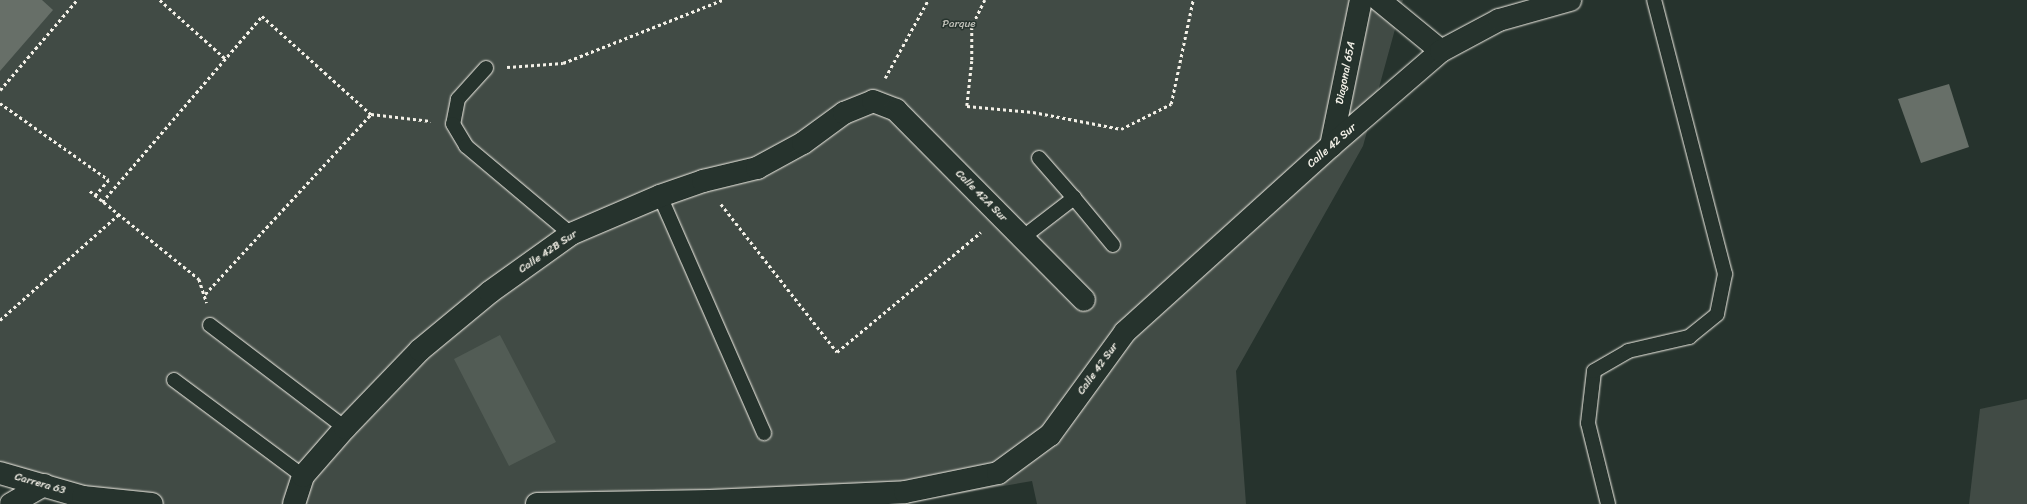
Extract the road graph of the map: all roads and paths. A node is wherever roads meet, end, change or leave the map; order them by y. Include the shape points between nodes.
1 (77, 0) edge
2 (160, 0) edge
3 (722, 0) edge
4 (928, 0) edge
5 (985, 0) edge
6 (1193, 0) edge
7 (1361, 0) edge
8 (1379, 0) edge
9 (1570, 0) edge
10 (1654, 0) edge
11 (1441, 51) junction
12 (226, 59) junction
13 (486, 68) joint
14 (0, 90) edge
15 (873, 100) junction
16 (0, 103) edge
17 (371, 114) junction
18 (453, 124) junction
19 (1331, 146) junction
20 (1039, 158) dead end
21 (704, 181) junction
22 (90, 191) dead end
23 (95, 196) junction
24 (660, 196) junction
25 (1074, 198) junction
26 (102, 202) junction
27 (118, 215) junction
28 (1001, 216) junction
29 (571, 234) junction
30 (1022, 238) junction
31 (1113, 246) dead end
32 (205, 294) junction
33 (1084, 300) dead end
34 (0, 320) edge
35 (210, 325) joint
36 (174, 380) dead end
37 (345, 428) junction
38 (764, 433) dead end
39 (0, 473) edge
40 (303, 476) junction
41 (44, 485) junction
42 (11, 504) edge
43 (152, 504) edge
44 (294, 504) edge
45 (546, 504) edge
46 (1608, 504) edge

1 - 14 path
2 - 12 path
3 - 13 path via 563,64
4 - 15 path
5 - 6 path via 972,27 972,61 967,106 1033,112 1120,129 1171,104
7 - 19 street, Diagonal 65A
8 - 11 street
9 - 11 street, Calle 42 Sur via 1499,20
10 - 46 lane via 1724,274 1717,314 1689,337 1628,351 1594,371 1588,423
11 - 19 street, Calle 42 Sur
12 - 17 path via 262,16
12 - 26 path
13 - 18 lane via 458,99
15 - 21 street, Calle 42B Sur via 844,113 803,143 757,168
15 - 28 street, Calle 42A Sur via 896,110
16 - 23 path via 109,180
17 - 18 path
17 - 32 path
18 - 29 lane via 466,146
19 - 45 street, Calle 42 Sur via 1125,332 1050,435 998,473 905,492 710,501
20 - 25 lane
21 - 24 street, Calle 42B Sur
21 - 28 path via 837,352
22 - 23 path
23 - 26 path
24 - 29 street, Calle 42B Sur
24 - 38 lane
25 - 30 lane
25 - 31 lane
26 - 27 path
27 - 32 path via 199,279
27 - 34 path
28 - 30 street, Calle 42A Sur
29 - 37 street, Calle 42B Sur via 490,292 420,350
30 - 33 street, Calle 42A Sur
32 - 35 path
35 - 37 lane
36 - 40 lane
37 - 40 street, Calle 42B Sur
39 - 41 street, Carrera 63
40 - 44 street, Calle 42B Sur
41 - 42 street
41 - 43 street, Carrera 63 via 83,497

